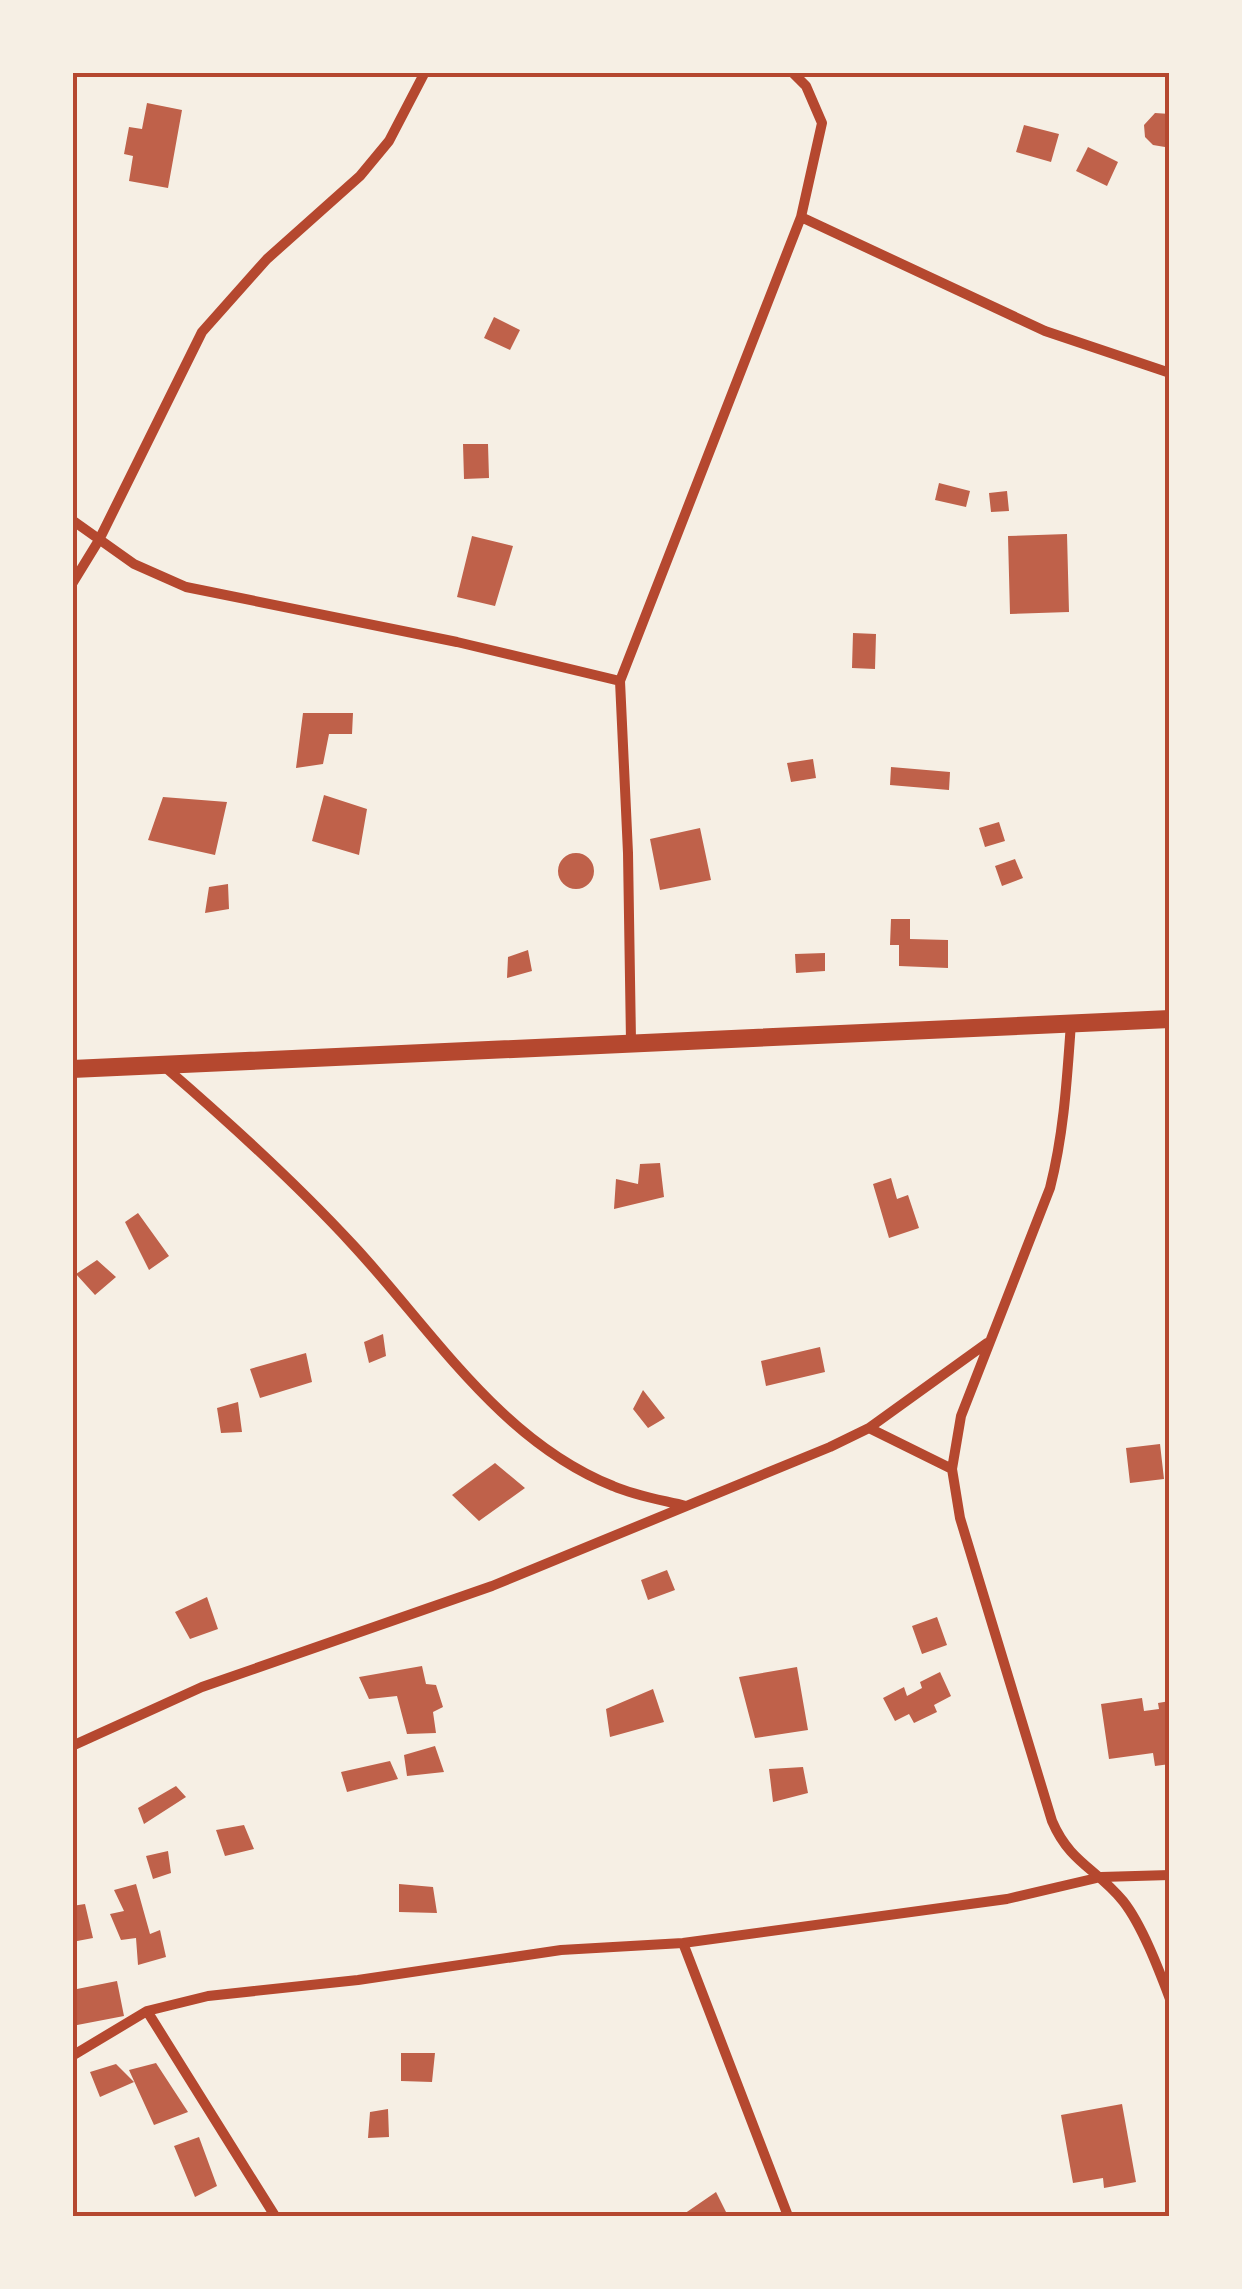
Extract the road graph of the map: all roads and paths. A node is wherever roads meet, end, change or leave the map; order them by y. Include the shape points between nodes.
1 (426, 72) edge
2 (792, 72) edge
3 (801, 217) junction
4 (1170, 373) edge
5 (72, 520) edge
6 (98, 540) junction
7 (72, 584) edge
8 (620, 681) junction
9 (1170, 1019) edge
10 (1071, 1023) junction
11 (631, 1042) junction
12 (162, 1064) junction
13 (72, 1068) edge
14 (987, 1343) junction
15 (869, 1428) junction
16 (952, 1469) junction
17 (687, 1506) junction
18 (72, 1746) edge
19 (1170, 1875) edge
20 (1101, 1877) junction
21 (683, 1943) junction
22 (1170, 1999) edge
23 (146, 2010) junction
24 (72, 2056) edge
25 (275, 2216) edge
26 (788, 2216) edge

1 - 6 street via 389,141 360,176 267,259 202,332
2 - 3 street via 822,123
3 - 4 street via 1045,332
3 - 8 street
5 - 6 street
6 - 7 street
6 - 8 street via 186,586
8 - 11 street
9 - 10 street
10 - 11 street
10 - 14 street via 1054,1173
11 - 12 street
12 - 13 street
12 - 17 street via 259,1148 478,1390 536,1441 615,1487
14 - 15 street
14 - 16 street via 961,1416
15 - 16 street
15 - 17 street
16 - 20 street via 960,1518 1052,1821 1072,1856
17 - 18 street via 492,1586 202,1687
19 - 20 street
20 - 21 street via 1007,1899
20 - 22 street via 1126,1905
21 - 23 street via 561,1950
21 - 26 street
23 - 24 street
23 - 25 street

